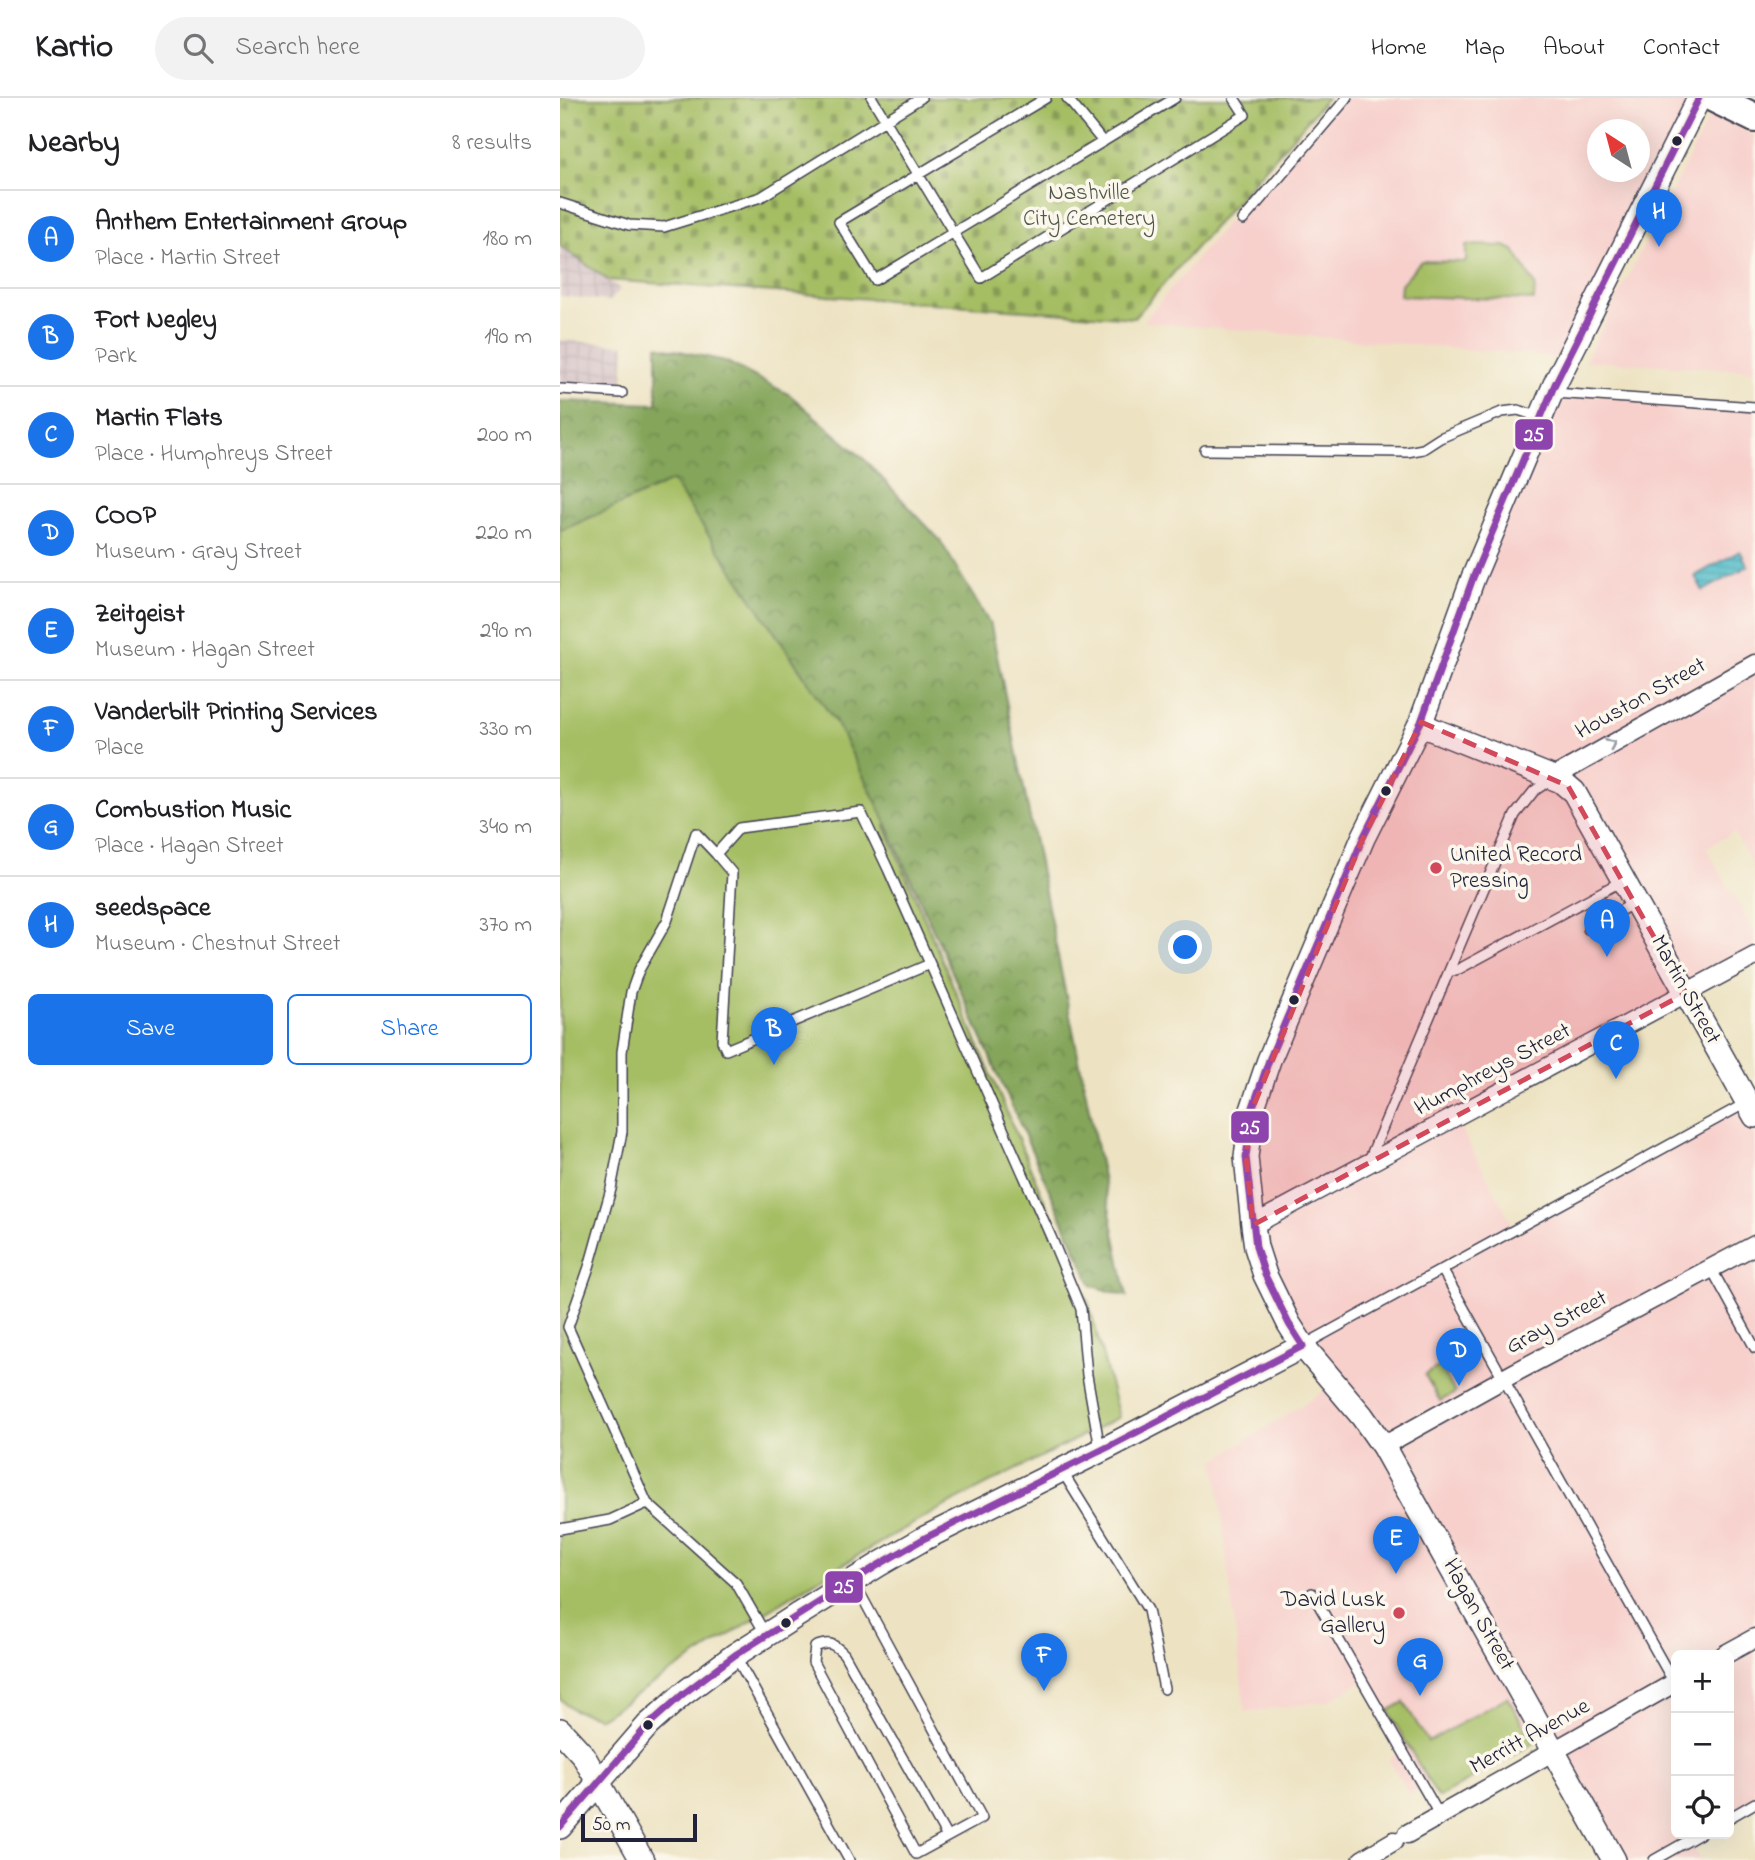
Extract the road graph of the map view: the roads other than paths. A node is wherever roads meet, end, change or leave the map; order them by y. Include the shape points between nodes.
1 (872, 98) edge
2 (921, 98) edge
3 (1046, 98) edge
4 (1067, 98) edge
5 (1175, 98) edge
6 (1234, 98) edge
7 (1347, 98) edge
8 (1699, 98) edge
9 (1714, 98) edge
10 (1755, 118) edge
11 (886, 120) junction
12 (1103, 142) junction
13 (919, 175) junction
14 (560, 203) edge
15 (1244, 220) dead end
16 (953, 233) junction
17 (560, 389) edge
18 (1552, 392) junction
19 (622, 393) dead end
20 (1755, 407) edge
21 (1541, 417) junction
22 (1205, 450) dead end
23 (1755, 664) edge
24 (1421, 722) junction
25 (1552, 778) junction
26 (716, 854) junction
27 (1623, 880) junction
28 (1636, 902) junction
29 (1588, 929) dead end
30 (1755, 956) edge
31 (930, 964) junction
32 (1449, 972) junction
33 (1686, 993) junction
34 (1753, 1105) edge
35 (1367, 1165) junction
36 (1253, 1225) junction
37 (1755, 1245) edge
38 (1711, 1268) junction
39 (1443, 1270) junction
40 (1303, 1346) junction
41 (1755, 1348) edge
42 (1503, 1379) junction
43 (1383, 1446) junction
44 (1106, 1448) junction
45 (1062, 1469) junction
46 (647, 1503) junction
47 (560, 1529) edge
48 (853, 1581) junction
49 (1312, 1593) dead end
50 (766, 1635) junction
51 (1755, 1638) edge
52 (1733, 1650) edge
53 (735, 1655) junction
54 (1671, 1676) edge
55 (1671, 1685) edge
56 (1164, 1689) dead end
57 (560, 1730) edge
58 (1553, 1751) junction
59 (599, 1782) junction
60 (1755, 1803) edge
61 (1440, 1815) junction
62 (1734, 1815) edge
63 (560, 1827) edge
64 (947, 1837) junction
65 (1691, 1839) edge
66 (642, 1860) edge
67 (849, 1860) edge
68 (1362, 1860) edge
69 (1614, 1860) edge
70 (1654, 1860) edge

1 - 11 lane
2 - 11 lane
3 - 13 lane
4 - 12 lane
5 - 12 lane
6 - 16 lane via 1245,116 981,278
7 - 15 lane
8 - 18 street, Hagan Street
9 - 10 main road
11 - 13 lane
11 - 14 lane via 761,197 664,227 629,225
12 - 16 lane
13 - 16 lane
13 - 16 lane via 839,222 875,280
17 - 19 lane
18 - 20 lane
18 - 21 street, Hagan Street
21 - 22 lane via 1518,410 1502,412 1407,452
21 - 24 street, Hagan Street
25 -> 23 street, Houston Street
24 - 25 street, Martin Street
24 - 36 street, Hagan Street via 1363,838 1269,1059 1252,1110 1246,1157
25 - 27 street, Martin Street via 1574,792
25 - 32 lane via 1534,791 1515,815
26 - 31 lane via 739,828 861,812
26 - 31 lane via 732,873 722,1041 726,1050
26 - 46 lane via 696,833 667,921 631,992 622,1052 622,1132 611,1189 568,1327
27 - 28 street, Martin Street
27 - 32 lane
28 - 29 lane
28 - 33 street, Martin Street
30 - 33 street, Humphreys Street
31 - 44 lane via 1081,1309 1087,1375
32 - 35 lane
33 - 34 street, Martin Street
33 - 35 street, Humphreys Street
34 - 39 lane
35 - 36 street, Humphreys Street
36 - 40 street, Hagan Street via 1265,1275
37 - 38 street, Gray Street
38 - 41 lane
38 - 42 street, Gray Street
39 - 40 lane
39 - 42 lane
40 - 43 street, Hagan Street
40 - 44 street
42 - 43 street, Gray Street
42 - 54 lane
43 - 58 street, Hagan Street
44 - 45 street
45 - 48 street via 925,1538
45 - 56 lane via 1148,1610
46 - 47 lane via 610,1520
46 - 50 lane via 736,1583
48 - 50 street
48 - 64 lane via 982,1818
49 - 61 lane
50 - 53 street
51 - 52 street
53 - 59 street via 648,1725
53 - 67 lane
55 - 58 street, Merritt Avenue
57 - 59 street
58 - 61 street, Merritt Avenue
58 - 69 street, Hagan Street
59 - 63 street
59 - 66 street
60 - 62 lane
61 - 68 street, Merritt Avenue
64 - 64 lane via 915,1854 813,1662 815,1647 836,1645 844,1654
65 - 70 lane

